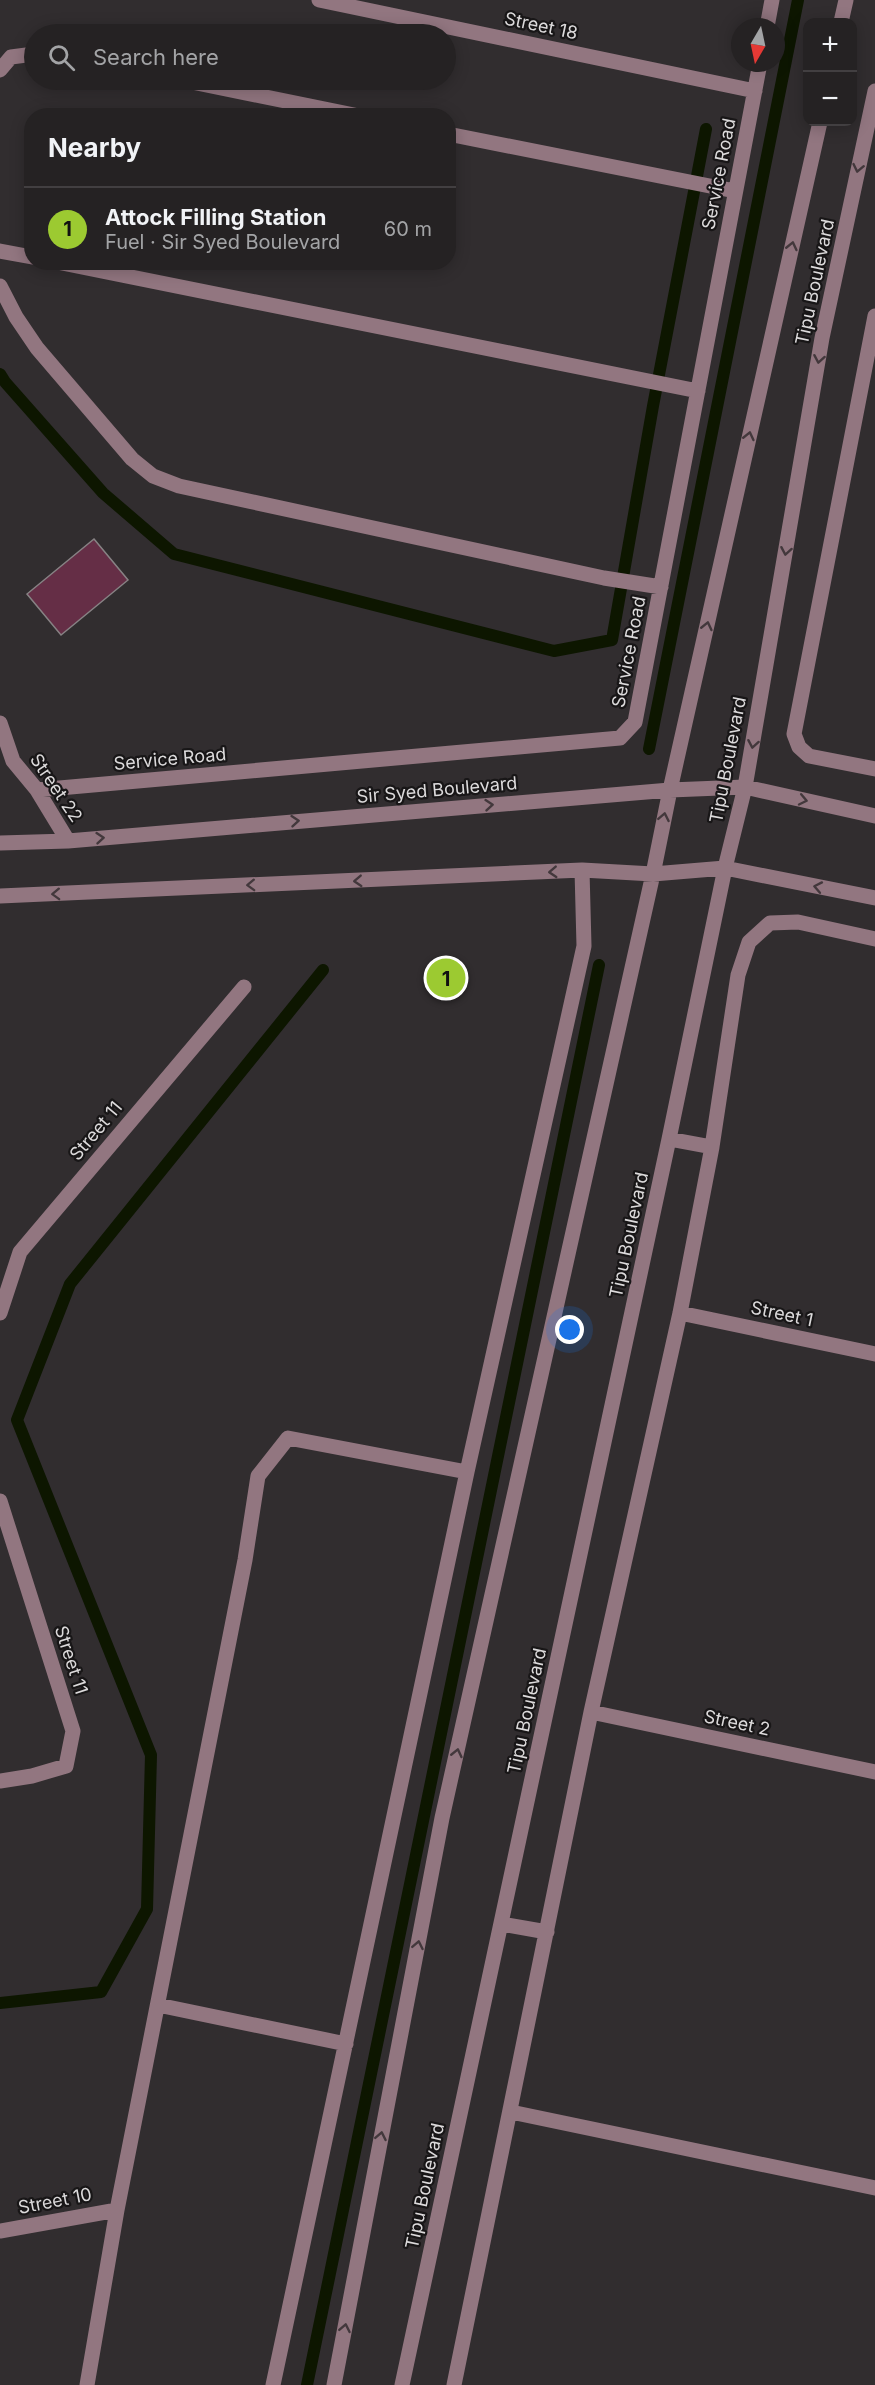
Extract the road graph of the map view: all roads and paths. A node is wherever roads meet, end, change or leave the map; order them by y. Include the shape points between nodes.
1 (319, 0) edge
2 (772, 0) edge
3 (846, 0) edge
4 (769, 18) edge
5 (842, 18) edge
6 (434, 24) edge
7 (456, 29) edge
8 (24, 55) edge
9 (0, 70) edge
10 (758, 72) edge
11 (231, 90) edge
12 (755, 91) junction
13 (875, 91) edge
14 (320, 108) edge
15 (819, 126) edge
16 (456, 136) edge
17 (735, 191) junction
18 (0, 251) edge
19 (24, 256) edge
20 (97, 270) edge
21 (0, 286) edge
22 (875, 316) edge
23 (872, 346) edge
24 (698, 390) junction
25 (661, 587) junction
26 (0, 723) edge
27 (875, 769) edge
28 (745, 787) junction
29 (37, 790) junction
30 (670, 790) junction
31 (875, 816) edge
32 (68, 841) junction
33 (0, 843) edge
34 (724, 868) junction
35 (582, 870) junction
36 (653, 874) junction
37 (0, 896) edge
38 (875, 898) edge
39 (875, 939) edge
40 (244, 987) dead end
41 (669, 1139) junction
42 (712, 1147) junction
43 (0, 1313) edge
44 (680, 1313) junction
45 (875, 1354) edge
46 (468, 1472) junction
47 (0, 1502) edge
48 (591, 1712) junction
49 (875, 1772) edge
50 (0, 1781) edge
51 (501, 1923) junction
52 (547, 1932) junction
53 (158, 2005) junction
54 (346, 2044) junction
55 (511, 2112) junction
56 (875, 2188) edge
57 (117, 2210) junction
58 (0, 2231) edge
59 (87, 2385) edge
60 (273, 2385) edge
61 (334, 2385) edge
62 (402, 2385) edge
63 (454, 2385) edge

1 - 6 street, Street 18
2 - 4 street
3 - 5 street
7 - 12 street, Street 18
8 - 9 street via 11,57
10 - 12 street, Service Road
11 - 14 street
12 - 17 street, Service Road
13 -> 28 street, Tipu Boulevard via 822,338
30 -> 15 street, Tipu Boulevard
16 - 17 street
17 - 24 street, Service Road
18 - 19 street
20 - 24 street
21 - 25 street via 37,348 132,459 153,476 179,486
22 - 23 street
23 - 27 street via 794,734 799,747 809,756
24 - 25 street, Service Road
25 - 29 street, Service Road via 635,722 620,738
26 - 29 street, Street 22 via 13,761
28 - 30 street, Sir Syed Boulevard
28 -> 31 street, Sir Syed Boulevard
28 - 34 street, Tipu Boulevard
29 - 32 street, Street 22
32 -> 30 street, Sir Syed Boulevard
36 -> 30 street, Tipu Boulevard
32 - 33 street, Sir Syed Boulevard
34 - 36 street
38 -> 34 street
34 - 41 street, Tipu Boulevard
35 - 36 street
35 -> 37 street
35 - 46 street via 584,946
61 -> 36 street, Tipu Boulevard via 442,1818
39 - 42 street via 798,922 770,923 749,942 738,975
40 - 43 street, Street 11 via 20,1252
41 - 42 street
41 - 51 street, Tipu Boulevard
42 - 44 street
44 - 45 street, Street 1
44 - 48 street
46 - 53 street via 288,1438 258,1476
46 - 54 street
47 - 50 street, Street 11 via 73,1731 66,1766
48 - 49 street, Street 2
48 - 52 street
51 - 52 street
51 - 62 street, Tipu Boulevard
52 - 55 street
53 - 54 street
53 - 57 street
54 - 60 street
55 - 56 street
55 - 63 street
57 - 58 street, Street 10
57 - 59 street

